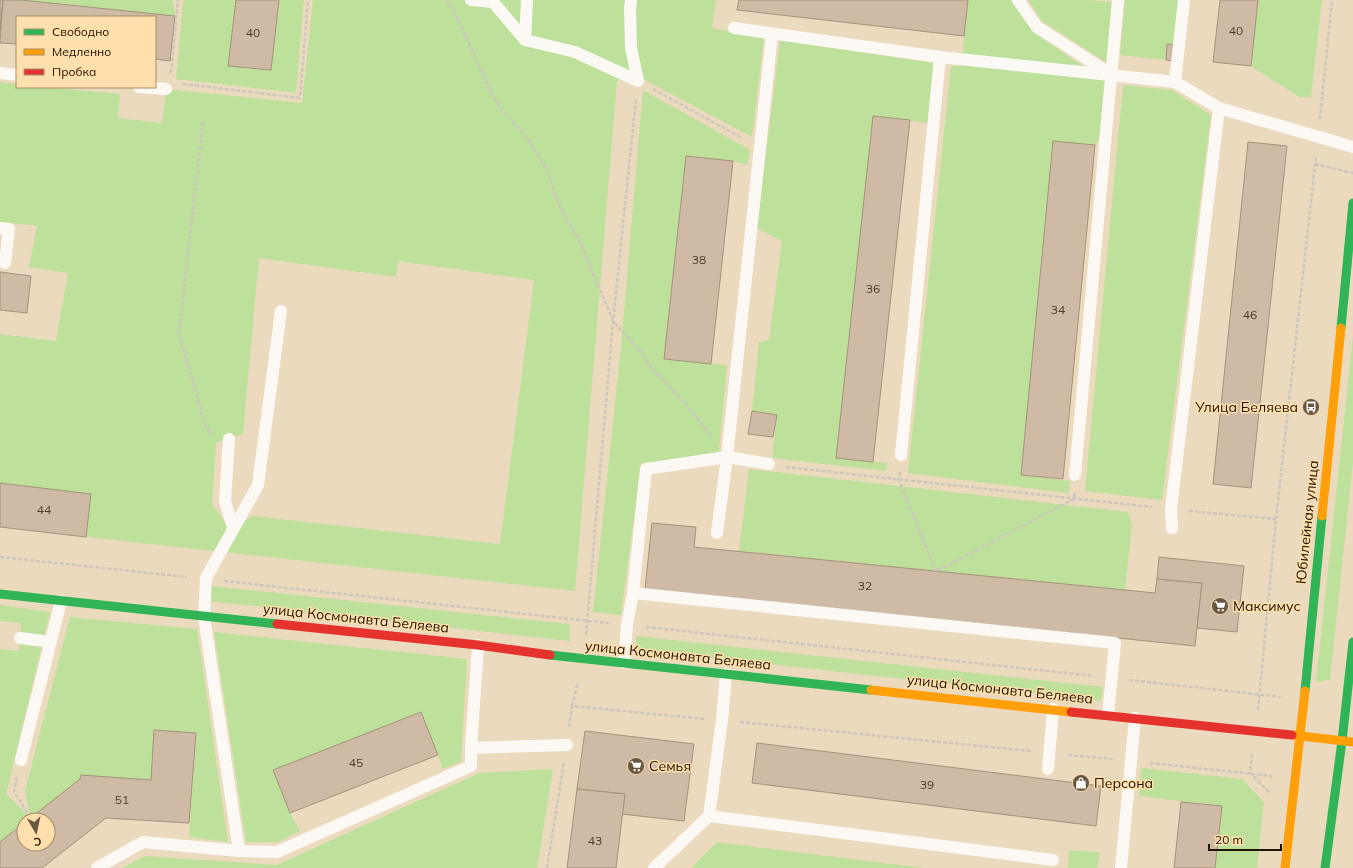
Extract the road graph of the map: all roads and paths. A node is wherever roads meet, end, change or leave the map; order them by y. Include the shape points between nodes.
1 (178, 0) edge
2 (308, 0) edge
3 (447, 0) edge
4 (471, 0) edge
5 (527, 0) edge
6 (631, 0) edge
7 (1018, 0) edge
8 (1118, 0) edge
9 (1184, 0) edge
10 (1332, 0) edge
11 (493, 1) edge
12 (734, 28) dead end
13 (772, 34) junction
14 (526, 40) junction
15 (940, 57) junction
16 (0, 73) edge
17 (16, 75) edge
18 (1112, 75) junction
19 (171, 76) dead end
20 (638, 81) junction
21 (1175, 82) junction
22 (186, 85) dead end
23 (148, 88) edge
24 (166, 90) dead end
25 (1219, 108) junction
26 (203, 122) dead end
27 (1318, 136) junction
28 (1353, 147) edge
29 (760, 148) junction
30 (1315, 164) junction
31 (1353, 172) edge
32 (1353, 203) edge
33 (0, 228) edge
34 (5, 263) dead end
35 (281, 311) dead end
36 (613, 321) junction
37 (212, 437) dead end
38 (229, 439) dead end
39 (901, 456) joint
40 (727, 457) junction
41 (769, 464) dead end
42 (794, 469) dead end
43 (1075, 475) joint
44 (899, 480) junction
45 (1074, 499) junction
46 (1171, 510) junction
47 (1276, 519) junction
48 (233, 528) junction
49 (1172, 528) dead end
50 (717, 533) dead end
51 (633, 593) junction
52 (0, 594) edge
53 (61, 601) junction
54 (204, 617) junction
55 (588, 620) dead end
56 (20, 638) dead end
57 (51, 642) junction
58 (1353, 642) edge
59 (478, 645) junction
60 (624, 663) junction
61 (726, 674) junction
62 (1053, 709) junction
63 (1108, 715) junction
64 (1135, 718) junction
65 (722, 720) junction
66 (1256, 732) junction
67 (1300, 736) junction
68 (1342, 741) junction
69 (1353, 742) edge
70 (567, 746) junction
71 (471, 748) junction
72 (21, 760) joint
73 (1048, 769) dead end
74 (1275, 798) dead end
75 (27, 812) edge
76 (709, 816) junction
77 (239, 851) junction
78 (1053, 860) dead end
79 (96, 868) edge
80 (547, 868) edge
81 (654, 868) edge
82 (1121, 868) edge
83 (1285, 868) edge
84 (1325, 868) edge

1 - 19 path
2 - 22 path via 300,98
3 - 36 path via 492,94 502,110 525,135 548,171 555,195 580,242
4 - 11 lane
5 - 14 lane
6 - 20 lane via 631,48
7 - 18 lane via 1036,27
8 - 18 lane
9 - 21 lane
10 - 27 path
11 - 14 lane
12 - 13 lane
13 - 15 lane
13 - 29 lane
14 - 20 lane via 575,52
15 - 18 lane
15 - 39 lane
16 - 17 lane
18 - 21 lane
18 - 43 lane
20 - 29 path
20 - 36 path
21 - 25 lane
23 - 24 lane
25 - 27 lane
25 - 46 lane
26 - 37 path via 180,334 205,424
27 - 28 lane
27 - 30 path
29 - 40 lane
30 - 31 path
30 - 47 path
32 - 67 street, Юбилейная улица
33 - 34 lane via 9,229
35 - 48 lane via 258,485
36 - 40 path via 653,370 685,403
36 - 55 path
38 - 48 lane via 225,501
39 - 44 path
40 - 41 lane
40 - 50 lane
40 - 51 lane via 646,469
42 - 44 path
43 - 45 path
44 - 45 path
44 - 45 path via 936,571
45 - 46 path
46 - 47 path
46 - 49 lane
47 - 66 path
48 - 54 lane via 206,578
51 - 60 lane
51 - 63 lane via 1115,643
52 - 53 street, улица Космонавта Беляева
53 - 54 street, улица Космонавта Беляева
53 - 57 lane
54 - 59 street, улица Космонавта Беляева
54 - 77 lane
56 - 57 lane
57 - 72 lane
58 - 68 street
59 - 60 street, улица Космонавта Беляева
59 - 71 lane
60 - 61 street, улица Космонавта Беляева
61 - 62 street, улица Космонавта Беляева
61 - 65 lane
62 - 63 street, улица Космонавта Беляева
62 - 73 lane
63 - 64 street, улица Космонавта Беляева
64 - 66 street, улица Космонавта Беляева
64 - 82 lane
65 - 70 path via 572,706
65 - 76 lane
66 - 67 street, улица Космонавта Беляева
66 - 74 path via 1250,773
67 - 68 street, улица Космонавта Беляева
67 - 83 street, Юбилейная улица
68 - 69 street, улица Космонавта Беляева
68 - 84 street
70 - 71 lane
70 - 80 path
71 - 77 lane via 471,766 277,852
72 - 75 path via 14,792
76 - 78 lane
76 - 81 lane
77 - 79 lane via 143,842

